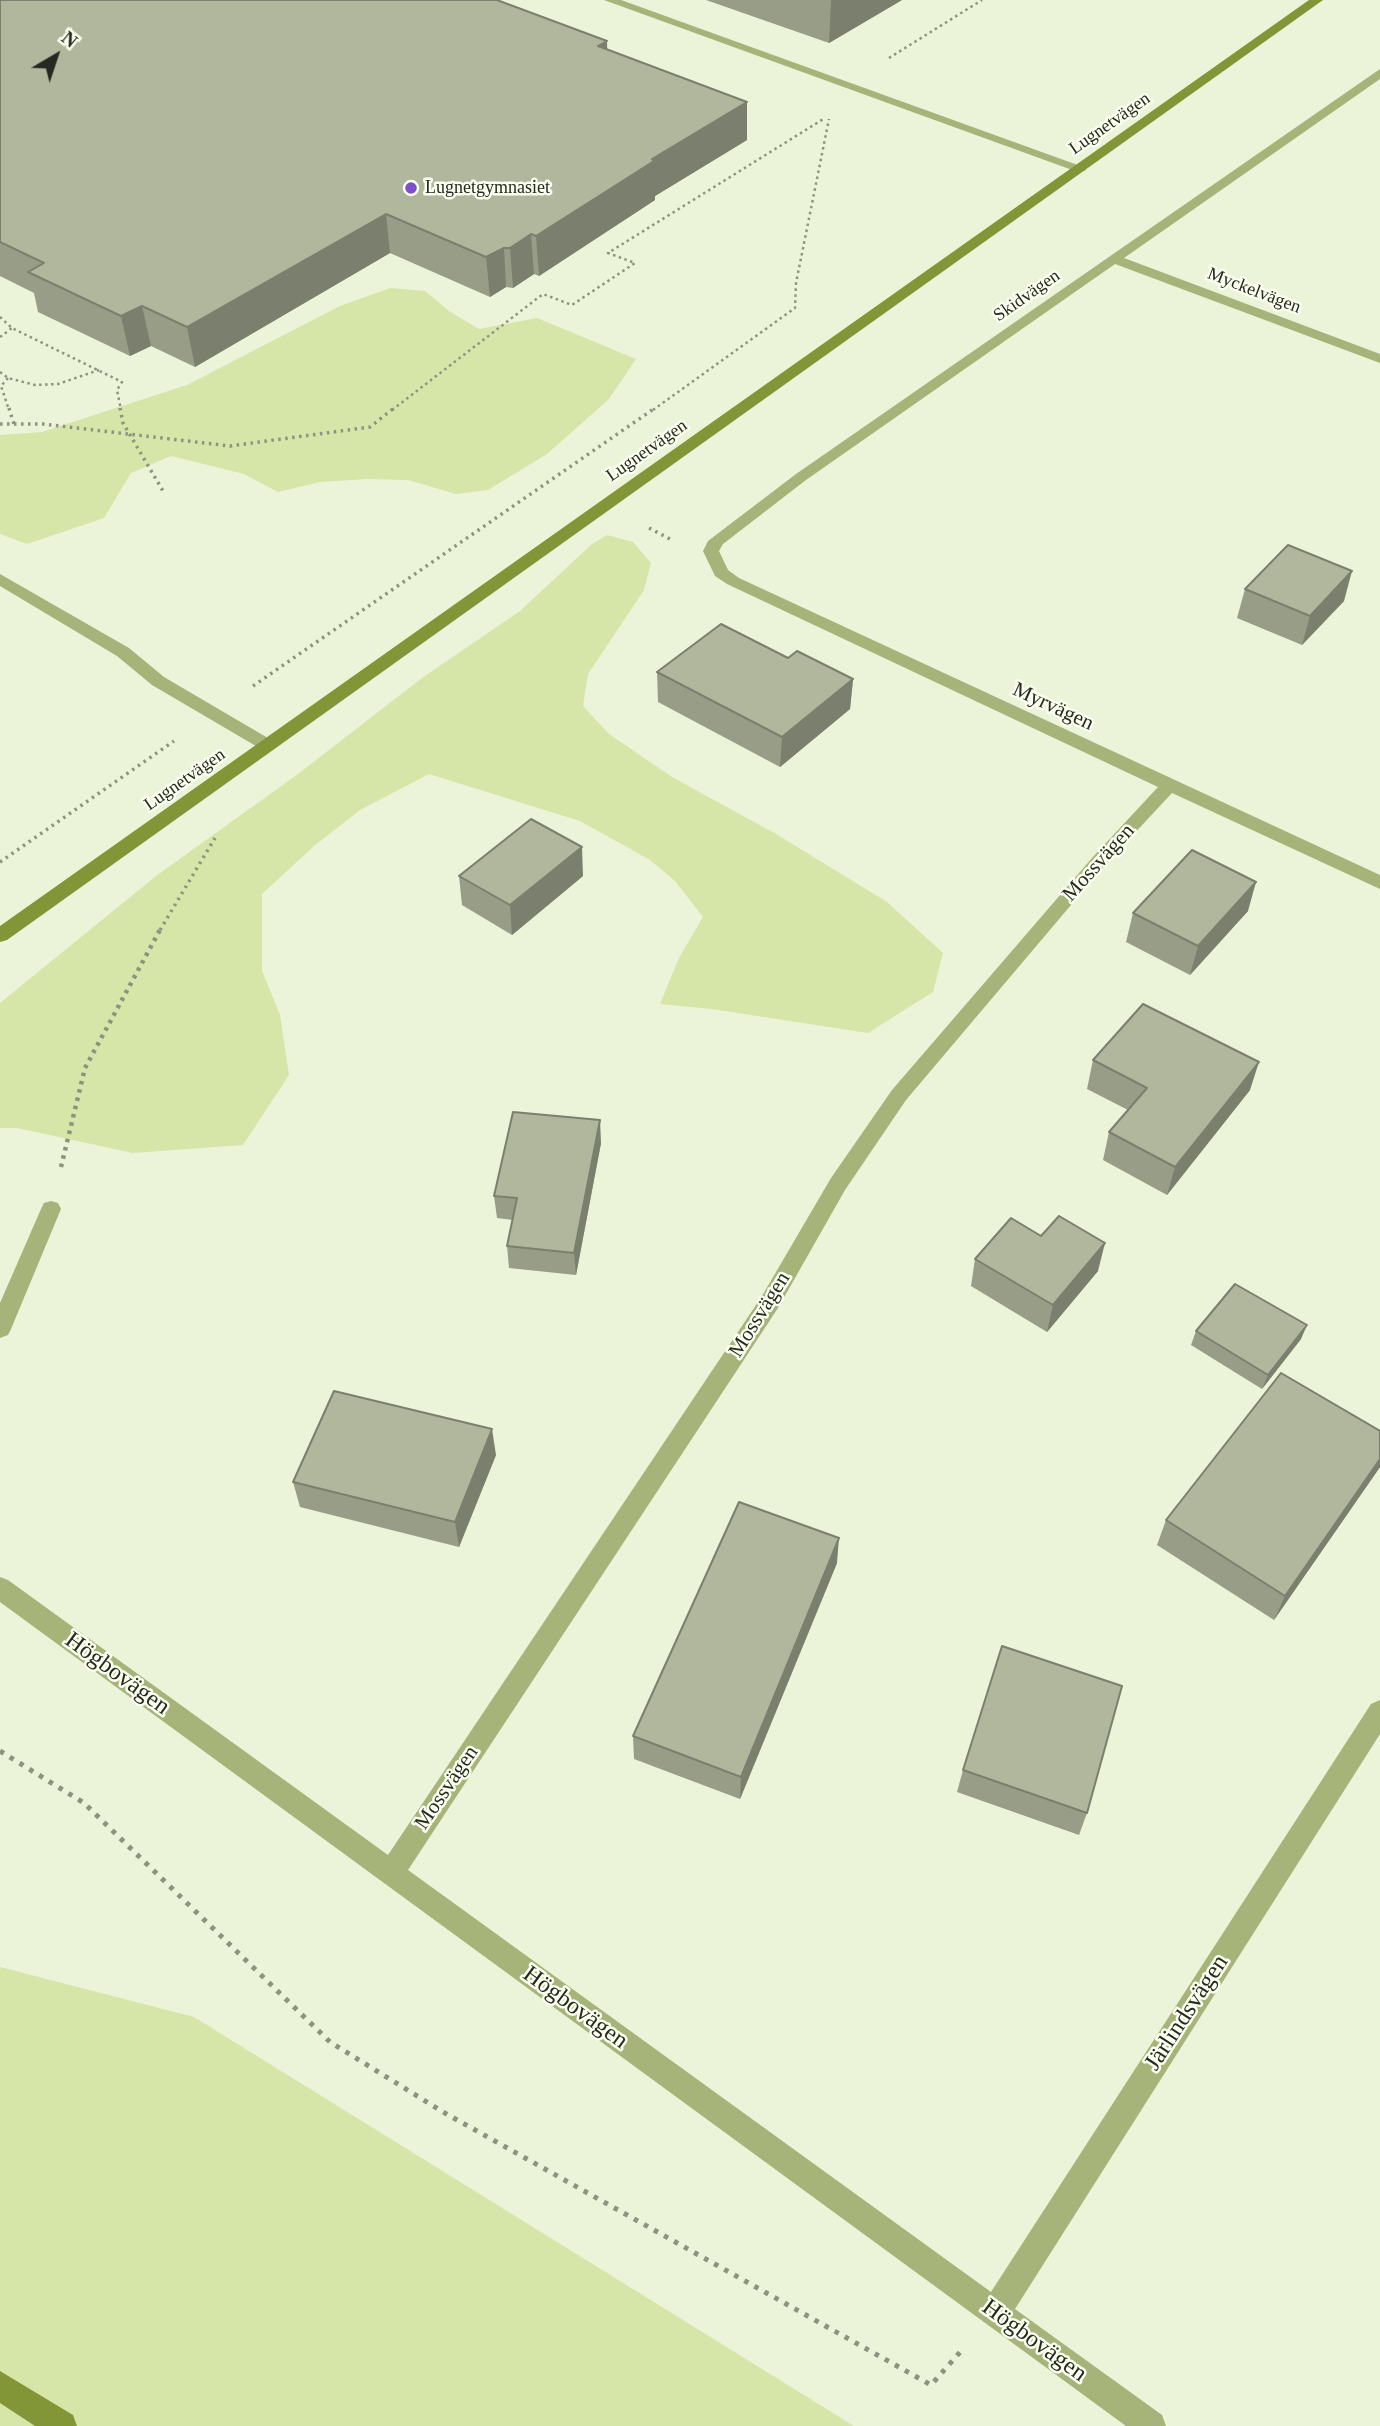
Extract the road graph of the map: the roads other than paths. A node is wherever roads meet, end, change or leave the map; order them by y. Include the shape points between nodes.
1 (610, 0) edge
2 (1317, 0) edge
3 (1380, 73) edge
4 (1080, 168) junction
5 (1114, 259) junction
6 (1380, 359) edge
7 (713, 561) joint
8 (0, 579) edge
9 (267, 746) junction
10 (1168, 787) junction
11 (1380, 883) edge
12 (0, 935) edge
13 (51, 1209) road end
14 (0, 1329) edge
15 (0, 1588) edge
16 (1380, 1712) edge
17 (390, 1874) junction
18 (995, 2313) junction
19 (0, 2386) edge
20 (62, 2426) edge
21 (1152, 2426) edge

1 - 4 street
2 - 4 street, Lugnetvägen
3 - 5 street, Skidvägen
4 - 9 street, Lugnetvägen
5 - 6 street, Myckelvägen
5 - 7 street, Skidvägen via 716,541
7 - 10 street, Myrvägen via 733,582
8 - 9 street via 124,652 159,681
9 - 12 street, Lugnetvägen
10 - 11 street, Myrvägen
10 - 17 street, Mossvägen via 1098,862 899,1096 838,1184 770,1302
13 - 14 street
15 - 17 street, Högbovägen
16 - 18 street, Järlindsvägen
17 - 18 street, Högbovägen
18 - 21 street, Högbovägen
19 - 20 street

